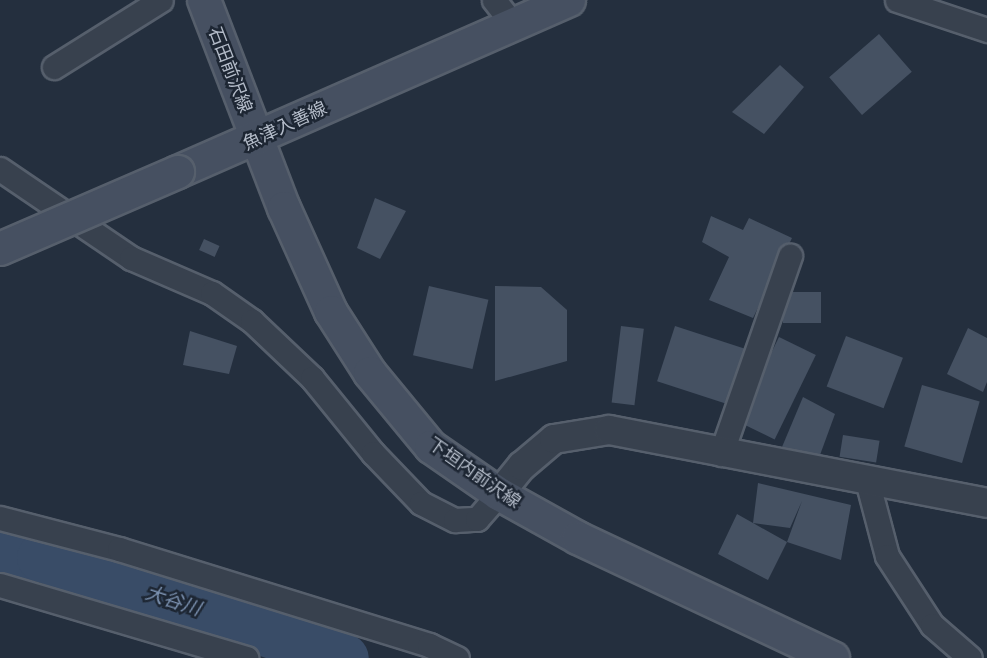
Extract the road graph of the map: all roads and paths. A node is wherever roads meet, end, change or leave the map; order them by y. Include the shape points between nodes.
1 (161, 0) edge
2 (204, 0) edge
3 (494, 0) edge
4 (569, 0) edge
5 (897, 0) edge
6 (513, 24) junction
7 (987, 30) edge
8 (54, 67) dead end
9 (257, 140) junction
10 (0, 169) edge
11 (0, 249) edge
12 (790, 256) dead end
13 (721, 454) junction
14 (868, 484) junction
15 (499, 494) junction
16 (987, 503) edge
17 (0, 518) edge
18 (0, 585) edge
19 (246, 658) edge
20 (457, 658) edge
21 (833, 658) edge
22 (970, 658) edge

1 - 8 street
2 - 9 main road, 石田前沢線
3 - 6 street
4 - 6 main road, 魚津入善線
5 - 7 street
6 - 9 main road, 魚津入善線
9 - 11 main road, 魚津入善線, bridge
9 - 15 main road, 下垣内前沢線 via 331,312 370,373 431,447
10 - 15 street via 131,258 212,293 252,321 312,378 421,503 456,520 477,519
12 - 13 street
13 - 14 street
13 - 15 street via 609,430 554,439 522,466
14 - 16 street
14 - 22 street via 887,556 932,625
15 - 21 main road, 下垣内前沢線 via 578,538
17 - 20 street via 119,549 429,645
18 - 19 street

